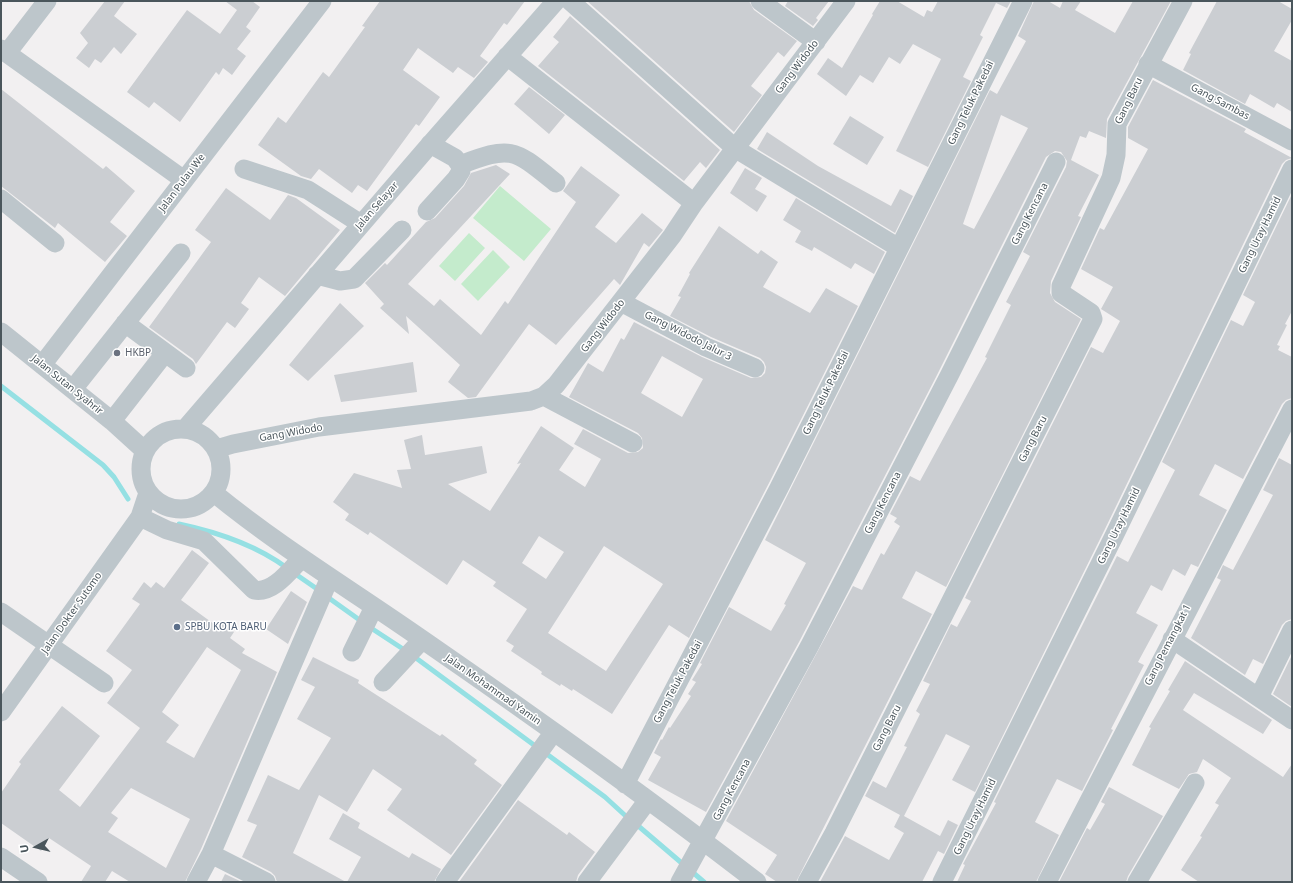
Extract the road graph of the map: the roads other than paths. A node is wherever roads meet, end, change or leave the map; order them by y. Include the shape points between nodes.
1 (47, 1) edge
2 (322, 1) edge
3 (556, 1) edge
4 (570, 1) edge
5 (760, 1) edge
6 (846, 1) edge
7 (1023, 1) edge
8 (1183, 1) edge
9 (816, 42) junction
10 (4, 51) edge
11 (507, 56) junction
12 (1148, 64) junction
13 (1292, 141) edge
14 (430, 144) junction
15 (736, 149) junction
16 (1056, 162) dead end
17 (460, 165) junction
18 (244, 169) dead end
19 (1292, 169) edge
20 (184, 180) junction
21 (556, 183) dead end
22 (1, 199) edge
23 (694, 203) junction
24 (427, 211) dead end
25 (361, 224) junction
26 (402, 230) dead end
27 (55, 243) dead end
28 (898, 248) junction
29 (181, 253) dead end
30 (317, 275) junction
31 (622, 302) junction
32 (125, 323) junction
33 (1, 332) edge
34 (166, 353) junction
35 (42, 365) junction
36 (186, 368) dead end
37 (754, 368) dead end
38 (73, 389) junction
39 (544, 396) junction
40 (1292, 409) edge
41 (112, 421) junction
42 (191, 430) junction
43 (1286, 437) edge
44 (633, 443) dead end
45 (143, 444) junction
46 (223, 450) junction
47 (215, 498) junction
48 (147, 506) junction
49 (301, 559) junction
50 (330, 578) junction
51 (374, 607) junction
52 (1, 612) edge
53 (1292, 630) edge
54 (1172, 639) junction
55 (422, 640) junction
56 (50, 645) junction
57 (352, 652) dead end
58 (383, 682) dead end
59 (104, 683) dead end
60 (1259, 696) junction
61 (1, 712) edge
62 (1292, 720) edge
63 (554, 733) junction
64 (1195, 783) dead end
65 (625, 784) junction
66 (647, 801) junction
67 (704, 841) junction
68 (211, 854) junction
69 (1, 857) edge
70 (38, 882) edge
71 (196, 882) edge
72 (266, 882) edge
73 (445, 882) edge
74 (587, 882) edge
75 (680, 882) edge
76 (757, 882) edge
77 (807, 882) edge
78 (942, 882) edge
79 (1046, 882) edge
80 (1137, 882) edge

1 - 10 street
2 - 20 street, Jalan Pulau We
3 - 11 street, Jalan Selayar
4 - 15 street
5 - 9 street
6 - 9 street, Gang Widodo
7 - 28 street, Gang Teluk Pakedai
8 - 12 street, Gang Baru
9 - 15 street, Gang Widodo
10 - 20 street
11 - 14 street, Jalan Selayar
11 - 23 street
12 - 13 street, Gang Sambas
12 - 77 street, Gang Baru via 1117,124 1116,155 1111,178 1060,286 1061,293 1091,314 1093,319
14 - 17 street via 455,158
14 - 25 street, Jalan Selayar
15 - 23 street, Gang Widodo
15 - 28 street
16 - 67 street, Gang Kencana via 809,647
17 - 21 street via 500,153 515,153
17 - 24 street via 461,171 458,176
18 - 25 street via 308,190
19 - 78 street, Gang Uray Hamid
20 - 35 street, Jalan Pulau We
22 - 27 street
23 - 31 street, Gang Widodo
25 - 30 street, Jalan Selayar
26 - 30 street via 354,279 340,281
28 - 65 street, Gang Teluk Pakedai via 779,488
29 - 32 street
30 - 42 street, Jalan Selayar via 199,412
31 - 37 street, Gang Widodo Jalur 3 via 706,347
31 - 39 street, Gang Widodo via 556,385
32 - 34 street
32 - 38 street
33 - 35 street, Jalan Sutan Syahrir
34 - 36 street
34 - 41 street
35 - 38 street, Jalan Sutan Syahrir
38 - 41 street, Jalan Sutan Syahrir
39 - 44 street
39 - 46 street, Gang Widodo via 531,401 319,427
40 - 43 street, Gang Pemangkat 1
41 - 45 street, Jalan Sutan Syahrir
42 - 45 street via 173,429
42 - 46 street
43 - 54 street, Gang Pemangkat 1
45 - 48 street via 141,465
46 - 47 street via 221,476
47 - 48 street via 184,510
47 - 49 street, Jalan Mohammad Yamin
48 - 49 street via 167,530 200,539 210,545 254,590 266,590
48 - 56 street, Jalan Dokter Sutomo
49 - 50 street, Jalan Mohammad Yamin
50 - 51 street, Jalan Mohammad Yamin
50 - 68 street
51 - 55 street, Jalan Mohammad Yamin
51 - 57 street
52 - 56 street
53 - 60 street
54 - 60 street
54 - 79 street, Gang Pemangkat 1
55 - 58 street
55 - 63 street, Jalan Mohammad Yamin
56 - 59 street
56 - 61 street, Jalan Dokter Sutomo
60 - 62 street
63 - 65 street, Jalan Mohammad Yamin
63 - 73 street
64 - 80 street
65 - 66 street, Jalan Mohammad Yamin
66 - 67 street, Jalan Mohammad Yamin
66 - 74 street
67 - 75 street, Gang Kencana
67 - 76 street, Jalan Mohammad Yamin
68 - 71 street
68 - 72 street
69 - 70 street

